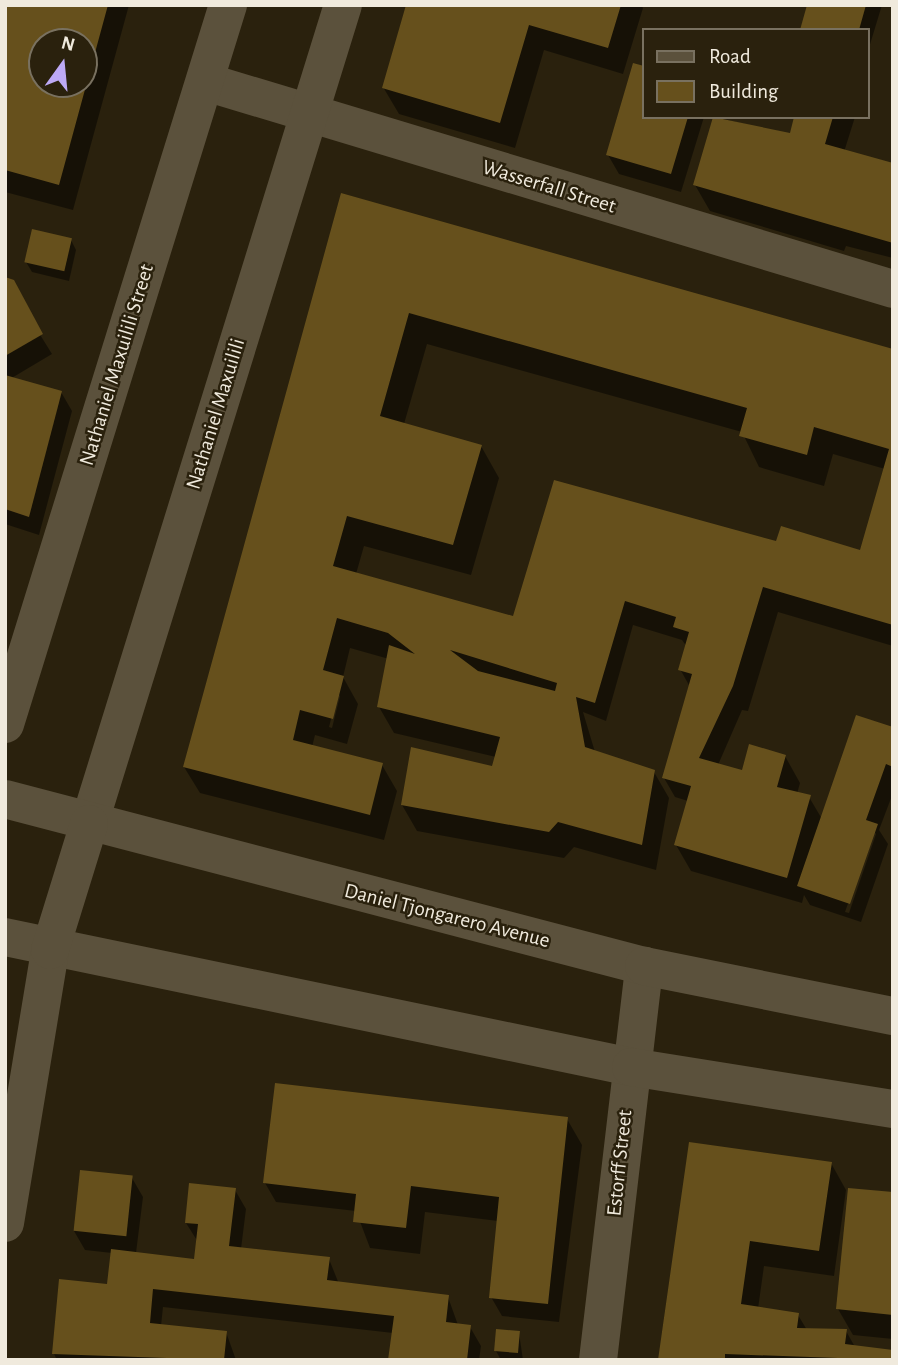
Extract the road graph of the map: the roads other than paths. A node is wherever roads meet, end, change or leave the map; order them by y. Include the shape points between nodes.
1 (228, 5) edge
2 (343, 5) edge
3 (206, 82) junction
4 (308, 115) junction
5 (893, 289) edge
6 (5, 724) edge
7 (5, 799) edge
8 (89, 824) junction
9 (5, 937) edge
10 (50, 950) junction
11 (644, 966) junction
12 (893, 1016) edge
13 (631, 1067) junction
14 (893, 1108) edge
15 (5, 1223) edge
16 (598, 1360) edge

1 - 3 street, Nathaniel Maxuilili Street
2 - 4 street, Nathaniel Maxuilili
3 - 4 street, Wasserfall Street
3 - 6 street, Nathaniel Maxuilili Street
4 - 5 street, Wasserfall Street
4 - 8 street, Nathaniel Maxuilili
7 - 8 street, Daniel Tjongarero Avenue
8 - 10 street
8 - 11 street, Daniel Tjongarero Avenue
9 - 10 street
10 - 13 street
10 - 15 street
11 - 12 street, Daniel Tjongarero Avenue
11 - 13 street, Estorff Street
13 - 14 street
13 - 16 street, Estorff Street

